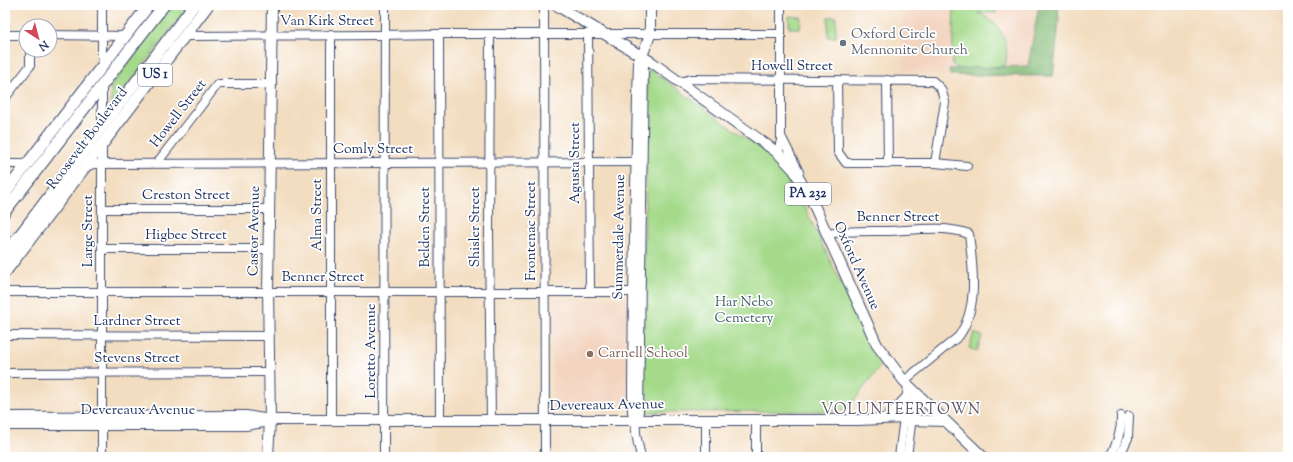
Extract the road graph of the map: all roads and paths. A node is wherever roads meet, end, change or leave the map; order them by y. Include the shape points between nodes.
1 (102, 5) edge
2 (149, 5) edge
3 (164, 5) edge
4 (194, 5) edge
5 (208, 5) edge
6 (272, 5) edge
7 (385, 5) edge
8 (544, 5) edge
9 (556, 5) edge
10 (650, 5) edge
11 (781, 5) edge
12 (331, 34) junction
13 (439, 34) junction
14 (490, 34) junction
15 (544, 34) junction
16 (588, 34) junction
17 (780, 34) junction
18 (5, 35) edge
19 (18, 35) edge
20 (58, 35) edge
21 (102, 35) junction
22 (272, 35) junction
23 (606, 35) junction
24 (650, 35) junction
25 (125, 36) junction
26 (185, 36) junction
27 (384, 36) junction
28 (642, 56) junction
29 (30, 58) edge
30 (102, 66) junction
31 (781, 80) junction
32 (837, 80) junction
33 (887, 80) junction
34 (680, 82) junction
35 (102, 84) junction
36 (271, 84) junction
37 (5, 98) edge
38 (102, 127) junction
39 (781, 136) junction
40 (102, 144) junction
41 (778, 153) junction
42 (639, 162) junction
43 (157, 163) junction
44 (270, 163) junction
45 (331, 163) junction
46 (385, 163) junction
47 (439, 163) junction
48 (490, 163) junction
49 (544, 163) junction
50 (589, 163) junction
51 (935, 163) junction
52 (5, 164) edge
53 (28, 164) junction
54 (102, 164) junction
55 (888, 164) junction
56 (967, 166) dead end
57 (85, 167) junction
58 (802, 183) junction
59 (5, 194) edge
60 (102, 209) junction
61 (270, 209) junction
62 (5, 211) edge
63 (41, 225) junction
64 (827, 234) junction
65 (102, 249) junction
66 (269, 249) junction
67 (5, 255) edge
68 (5, 272) edge
69 (268, 291) junction
70 (331, 291) junction
71 (385, 291) junction
72 (440, 291) junction
73 (5, 292) edge
74 (103, 292) junction
75 (489, 292) junction
76 (545, 292) junction
77 (590, 292) junction
78 (637, 292) junction
79 (5, 335) edge
80 (102, 335) junction
81 (269, 336) junction
82 (102, 372) junction
83 (269, 372) junction
84 (5, 373) edge
85 (909, 388) junction
86 (5, 417) edge
87 (886, 418) junction
88 (706, 419) junction
89 (756, 419) junction
90 (907, 419) junction
91 (102, 420) junction
92 (270, 420) junction
93 (331, 420) junction
94 (440, 420) junction
95 (491, 420) junction
96 (635, 420) junction
97 (385, 421) junction
98 (544, 421) junction
99 (944, 421) junction
100 (5, 425) edge
101 (102, 457) edge
102 (268, 457) edge
103 (384, 457) edge
104 (545, 457) edge
105 (641, 457) edge
106 (706, 457) edge
107 (756, 457) edge
108 (899, 457) edge
109 (906, 457) edge
110 (983, 457) edge
111 (1110, 457) edge
112 (1119, 457) edge

1 - 21 street, Large Street
2 - 25 highway
3 - 35 highway, Roosevelt Boulevard / US 1
4 - 38 highway, Roosevelt Boulevard / US 1
5 - 26 highway, Roosevelt Boulevard / US 1
6 - 22 main road, Castor Avenue
7 - 27 street, Loretto Avenue
8 - 15 street, Frontenac Street
9 - 23 main road, Oxford Avenue / PA 232
10 - 24 main road, Summerdale Avenue
11 - 17 street
12 - 22 street, Van Kirk Street
12 - 27 street, Van Kirk Street
12 - 45 street, Alma Street
13 - 14 street, Van Kirk Street
13 - 27 street, Van Kirk Street
13 - 47 street, Belden Street
14 - 15 street, Van Kirk Street
14 - 48 street, Shisler Street
15 - 16 street, Van Kirk Street
15 - 49 street, Frontenac Street
16 - 23 street, Van Kirk Street
16 - 50 street, Agusta Street
17 - 24 street, Van Kirk Street
17 - 31 street
18 - 19 street
20 - 21 street
21 - 25 street
21 - 30 street, Large Street
22 - 26 street, Van Kirk Street
22 - 36 main road, Castor Avenue
23 - 24 street, Van Kirk Street
23 - 28 main road, Oxford Avenue / PA 232
24 - 28 main road, Summerdale Avenue
25 - 30 highway
26 - 40 highway, Roosevelt Boulevard / US 1
27 - 46 street, Loretto Avenue
28 - 34 main road, Oxford Avenue / PA 232
28 - 42 street, Summerdale Avenue via 638,60
29 - 37 street via 30,66
30 - 35 street, Large Street
30 - 53 highway
31 - 32 street, Howell Street
31 - 34 street, Howell Street via 691,79
31 - 39 street
32 - 33 street, Howell Street
32 - 55 street via 838,152 846,163
33 - 51 street, Howell Street via 928,80 937,83 944,96
33 - 55 street
34 - 41 main road, Oxford Avenue / PA 232
35 - 38 street, Large Street
35 - 62 highway, Roosevelt Boulevard / US 1
36 - 43 street, Howell Street via 217,85
36 - 44 main road, Castor Avenue
38 - 40 street, Large Street
38 - 67 highway, Roosevelt Boulevard / US 1
39 - 41 street
39 - 58 street via 798,168
40 - 54 street, Large Street
40 - 57 highway, Roosevelt Boulevard / US 1
41 - 58 main road, Oxford Avenue / PA 232
42 - 50 street, Comly Street
42 - 78 street, Summerdale Avenue
43 - 44 street, Comly Street
43 - 54 street, Comly Street
44 - 45 street, Comly Street
44 - 61 main road, Castor Avenue
45 - 46 street, Comly Street
45 - 70 street, Alma Street
46 - 47 street, Comly Street
46 - 71 street, Loretto Avenue
47 - 48 street, Comly Street
47 - 72 street, Belden Street
48 - 49 street, Comly Street
48 - 75 street, Shisler Street
49 - 50 street, Comly Street
49 - 76 street, Frontenac Street
50 - 77 street, Agusta Street
51 - 55 street
51 - 56 street
52 - 53 street
53 - 59 highway
54 - 57 street, Comly Street
54 - 60 street, Large Street
57 - 63 highway, Roosevelt Boulevard / US 1
58 - 64 main road, Oxford Avenue / PA 232
60 - 61 street, Creston Street
60 - 65 street, Large Street
61 - 66 main road, Castor Avenue
63 - 67 highway
63 - 68 highway, Roosevelt Boulevard / US 1
64 - 85 main road, Oxford Avenue / PA 232 via 877,345
64 - 85 street, Benner Street via 850,231 921,230 954,230 969,234 972,294 966,327
65 - 66 street, Higbee Street
65 - 74 street, Large Street
66 - 69 main road, Castor Avenue
69 - 70 street, Benner Street
69 - 74 street, Benner Street
69 - 81 main road, Castor Avenue
70 - 71 street, Benner Street
70 - 93 street, Alma Street
71 - 72 street, Benner Street
71 - 97 street, Loretto Avenue
72 - 75 street, Benner Street
72 - 94 street, Belden Street
73 - 74 street, Benner Street
74 - 80 street, Large Street
75 - 76 street, Benner Street
75 - 95 street, Shisler Street
76 - 77 street, Benner Street
76 - 98 street, Frontenac Street
77 - 78 street, Benner Street
78 - 96 street, Summerdale Avenue via 639,412
79 - 80 street, Lardner Street
80 - 81 street, Lardner Street
80 - 82 street, Large Street
81 - 83 main road, Castor Avenue
82 - 83 street, Stevens Street
82 - 84 street, Stevens Street
82 - 91 street, Large Street
83 - 92 main road, Castor Avenue
85 - 87 street
85 - 90 street
85 - 99 main road, Oxford Avenue / PA 232
86 - 91 main road, Devereaux Avenue
87 - 89 main road, Devereaux Avenue
87 - 90 main road, Devereaux Avenue
88 - 89 main road, Devereaux Avenue
88 - 96 main road, Devereaux Avenue
88 - 106 street
89 - 107 street
90 - 99 main road, Devereaux Avenue
90 - 108 street
90 - 109 street
91 - 92 main road, Devereaux Avenue via 184,421 246,416
91 - 100 main road, Devereaux Avenue
91 - 101 street, Large Street
92 - 93 main road, Devereaux Avenue
92 - 102 main road, Castor Avenue
93 - 97 main road, Devereaux Avenue
94 - 95 main road, Devereaux Avenue
94 - 97 main road, Devereaux Avenue
95 - 98 main road, Devereaux Avenue
96 - 98 main road, Devereaux Avenue
96 - 105 street, Summerdale Avenue
97 - 103 street, Loretto Avenue
98 - 104 street, Frontenac Street
99 - 110 main road, Oxford Avenue / PA 232
111 - 112 street via 1125,416 1128,438

